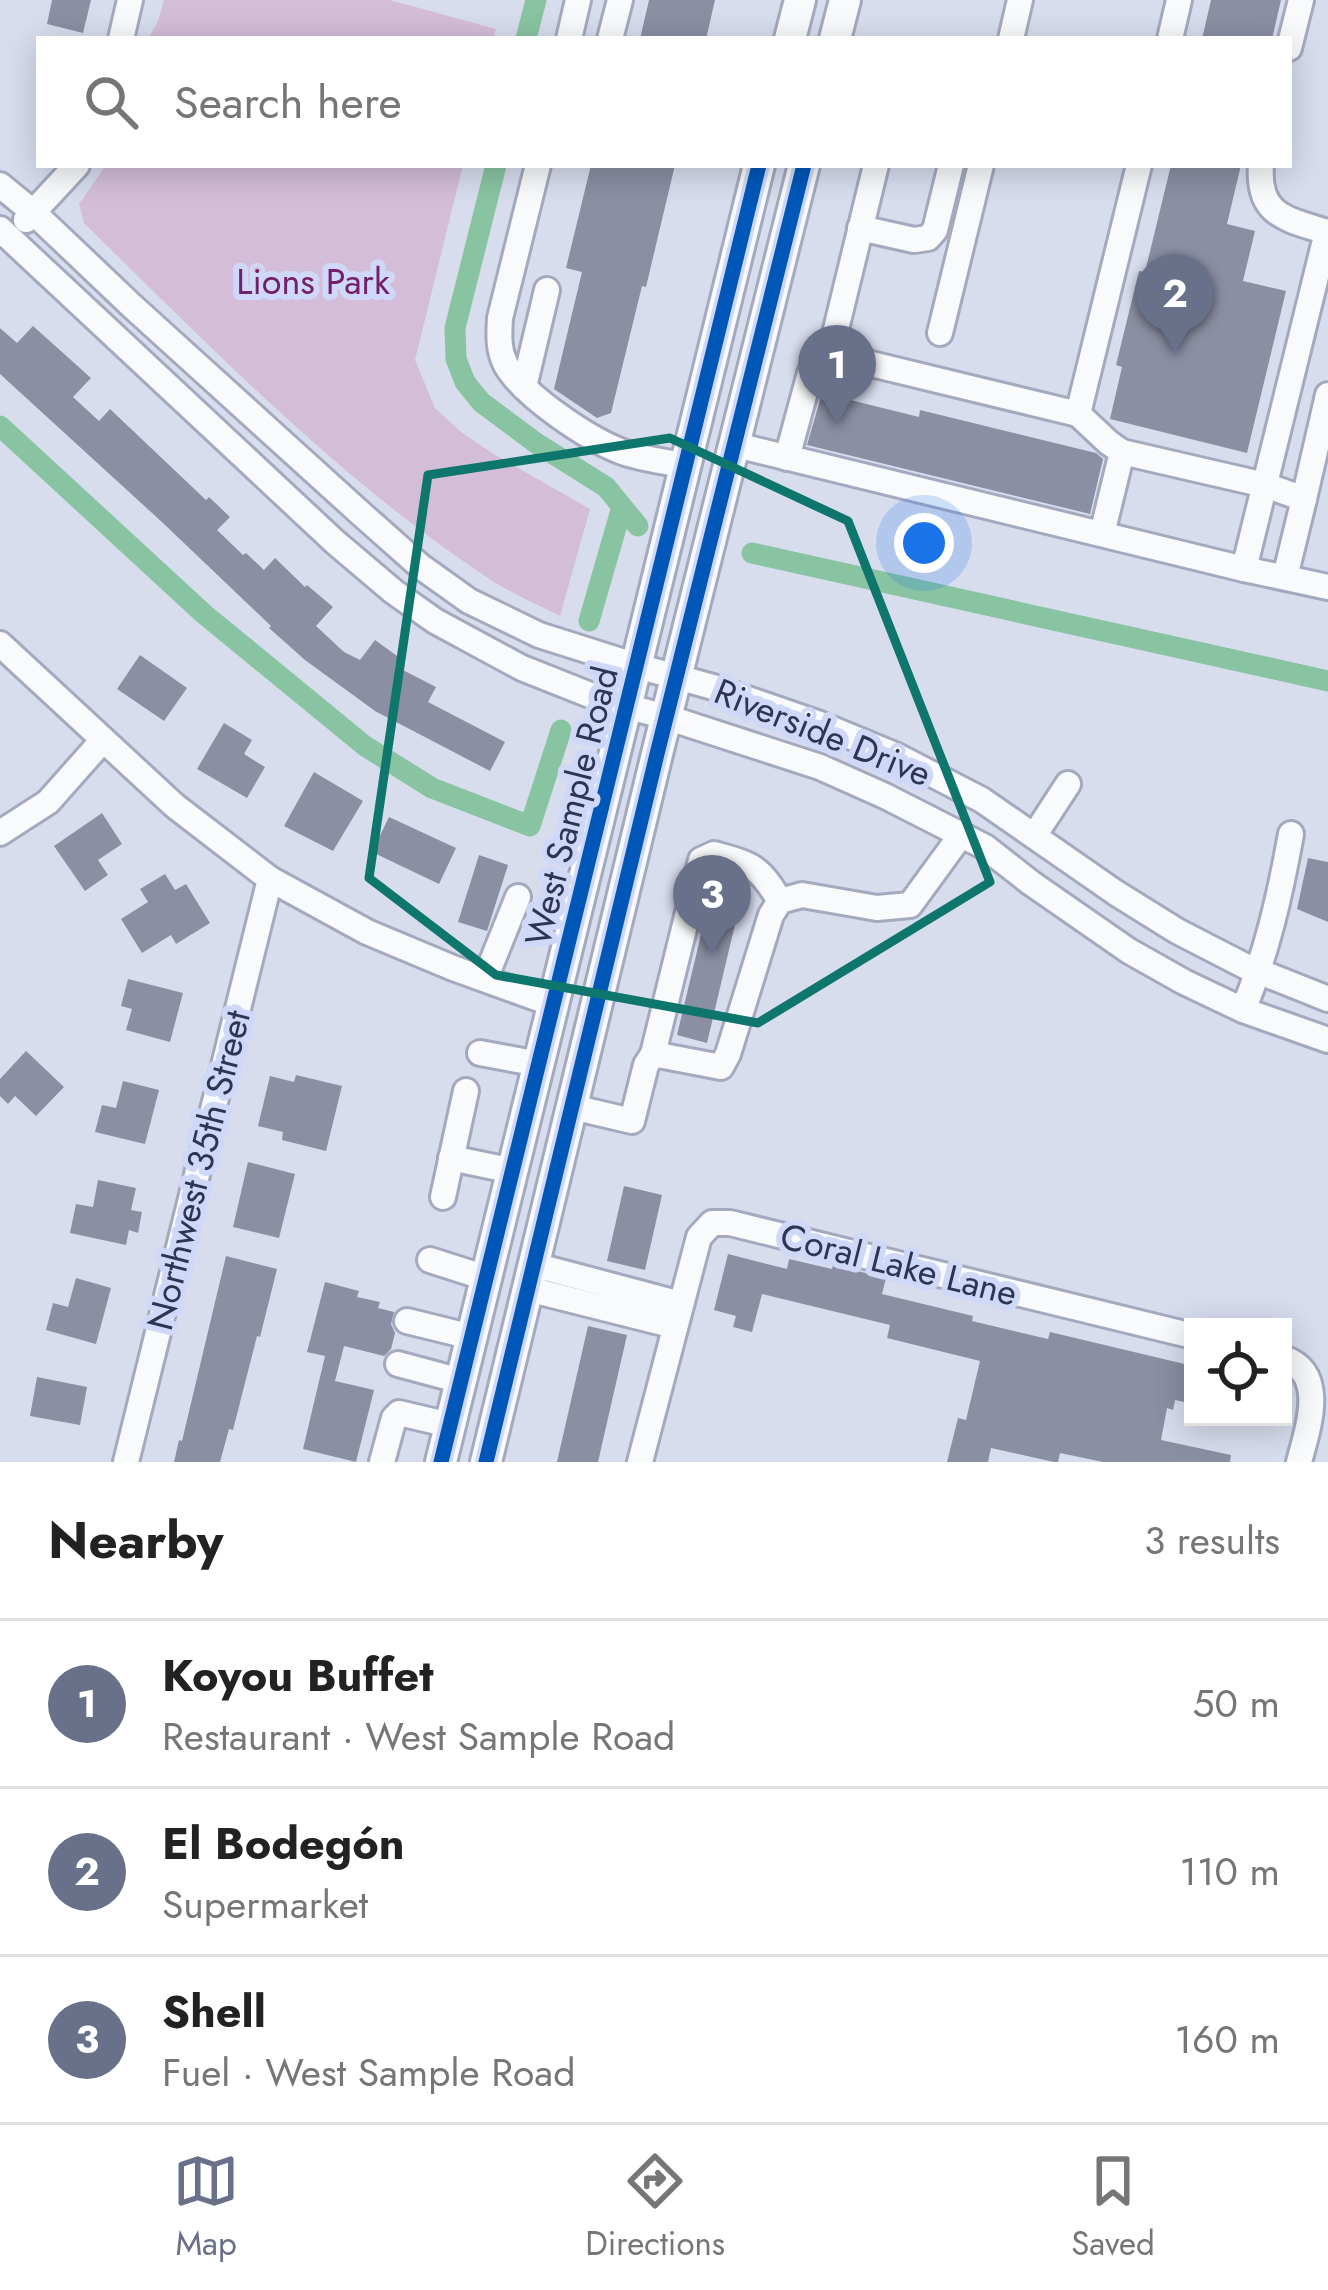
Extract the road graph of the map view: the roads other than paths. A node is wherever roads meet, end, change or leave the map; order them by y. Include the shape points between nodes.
1 (130, 0) edge
2 (578, 0) edge
3 (620, 0) edge
4 (800, 0) edge
5 (820, 0) edge
6 (845, 0) edge
7 (1179, 0) edge
8 (1301, 0) edge
9 (1013, 1) edge
10 (123, 36) edge
11 (570, 36) edge
12 (611, 36) edge
13 (791, 36) edge
14 (813, 36) edge
15 (836, 36) edge
16 (1011, 36) edge
17 (1171, 36) edge
18 (1292, 36) edge
19 (74, 168) edge
20 (537, 168) edge
21 (758, 168) edge
22 (784, 168) edge
23 (803, 168) edge
24 (874, 168) edge
25 (950, 168) edge
26 (979, 168) edge
27 (1138, 168) edge
28 (1261, 168) edge
29 (0, 185) edge
30 (33, 212) junction
31 (791, 220) junction
32 (860, 227) junction
33 (1328, 232) edge
34 (5, 233) edge
35 (547, 290) dead end
36 (940, 333) dead end
37 (830, 354) junction
38 (524, 387) junction
39 (1328, 395) edge
40 (1078, 414) junction
41 (1324, 429) edge
42 (736, 445) junction
43 (1122, 452) junction
44 (788, 458) junction
45 (686, 466) junction
46 (1265, 485) junction
47 (1304, 499) junction
48 (1102, 534) junction
49 (1244, 569) junction
50 (1285, 578) junction
51 (1328, 587) edge
52 (0, 644) edge
53 (637, 667) junction
54 (676, 675) junction
55 (628, 709) junction
56 (666, 717) junction
57 (104, 740) junction
58 (1068, 784) dead end
59 (0, 833) edge
60 (1291, 834) dead end
61 (961, 835) junction
62 (1034, 836) junction
63 (270, 879) junction
64 (518, 897) dead end
65 (780, 901) junction
66 (1259, 971) junction
67 (485, 979) junction
68 (1328, 999) edge
69 (553, 1004) junction
70 (1243, 1010) junction
71 (1328, 1040) edge
72 (480, 1053) dead end
73 (653, 1054) junction
74 (539, 1064) junction
75 (466, 1090) dead end
76 (572, 1107) junction
77 (451, 1158) junction
78 (513, 1171) junction
79 (443, 1197) dead end
80 (430, 1261) dead end
81 (531, 1277) junction
82 (486, 1279) junction
83 (678, 1315) junction
84 (407, 1322) dead end
85 (1184, 1334) edge
86 (472, 1337) junction
87 (1292, 1360) edge
88 (398, 1364) dead end
89 (461, 1381) junction
90 (450, 1425) junction
91 (126, 1462) edge
92 (382, 1462) edge
93 (441, 1462) edge
94 (485, 1462) edge
95 (640, 1462) edge
96 (1300, 1462) edge

1 - 10 street
2 - 11 street
3 - 12 street
4 - 13 main road
5 - 14 main road
6 - 15 main road
7 - 17 street
8 - 18 street
9 - 16 street
19 - 30 street
20 - 38 street via 499,343
21 - 45 main road, West Sample Road
22 - 31 main road via 780,187
23 - 31 main road, West Sample Road
24 - 32 street
25 - 32 street via 928,238
26 - 36 street
27 - 40 street
28 - 33 street via 1270,207
29 - 30 street, Riverside Drive
30 - 34 street
30 - 53 street, Riverside Drive via 420,566 469,601 539,634
31 - 42 main road, West Sample Road
32 - 37 street
33 - 46 street
34 - 55 street, Riverside Drive via 394,592 522,668
35 - 38 street
37 - 40 street
37 - 44 street via 810,374
38 - 45 street via 599,442
39 - 41 street
40 - 43 street
41 - 47 street
42 - 44 street
42 - 54 main road, West Sample Road
43 - 46 street
43 - 48 street
44 - 48 street
45 - 53 main road, West Sample Road
46 - 47 street
46 - 49 street
47 - 50 street
48 - 49 street
49 - 50 street
50 - 51 street
52 - 57 street
53 - 54 street, Riverside Drive
53 - 55 main road, West Sample Road
54 - 56 main road, West Sample Road
54 - 62 street, Riverside Drive via 895,755
55 - 56 street, Riverside Drive
55 - 69 main road, West Sample Road
56 - 61 street, Riverside Drive via 820,767
56 - 76 main road, West Sample Road
57 - 59 street via 48,802
57 - 63 street
58 - 62 street
60 - 66 street
61 - 65 street via 910,904
61 - 70 street, Riverside Drive via 1129,951
62 - 66 street, Riverside Drive via 1177,931
63 - 67 street via 367,932
63 - 91 street, Northwest 35th Street
64 - 67 street
65 - 73 street via 722,1067
65 - 73 street via 753,865 714,854 701,860
66 - 68 street, Riverside Drive
66 - 70 street
67 - 69 street
69 - 74 main road, West Sample Road
70 - 71 street, Riverside Drive
72 - 74 street
73 - 76 street via 632,1121
74 - 78 main road, West Sample Road
75 - 77 street
76 - 81 main road, West Sample Road
77 - 78 street
77 - 79 street
78 - 82 main road, West Sample Road
80 - 82 street
81 - 83 street
81 - 94 main road, West Sample Road
82 - 86 main road, West Sample Road
83 - 85 street, Coral Lake Lane via 699,1237 712,1223 730,1223
83 - 95 street
84 - 86 street
86 - 89 main road, West Sample Road
87 - 96 street via 1315,1398
88 - 89 street
89 - 90 main road, West Sample Road
90 - 92 street via 399,1413
90 - 93 main road, West Sample Road

